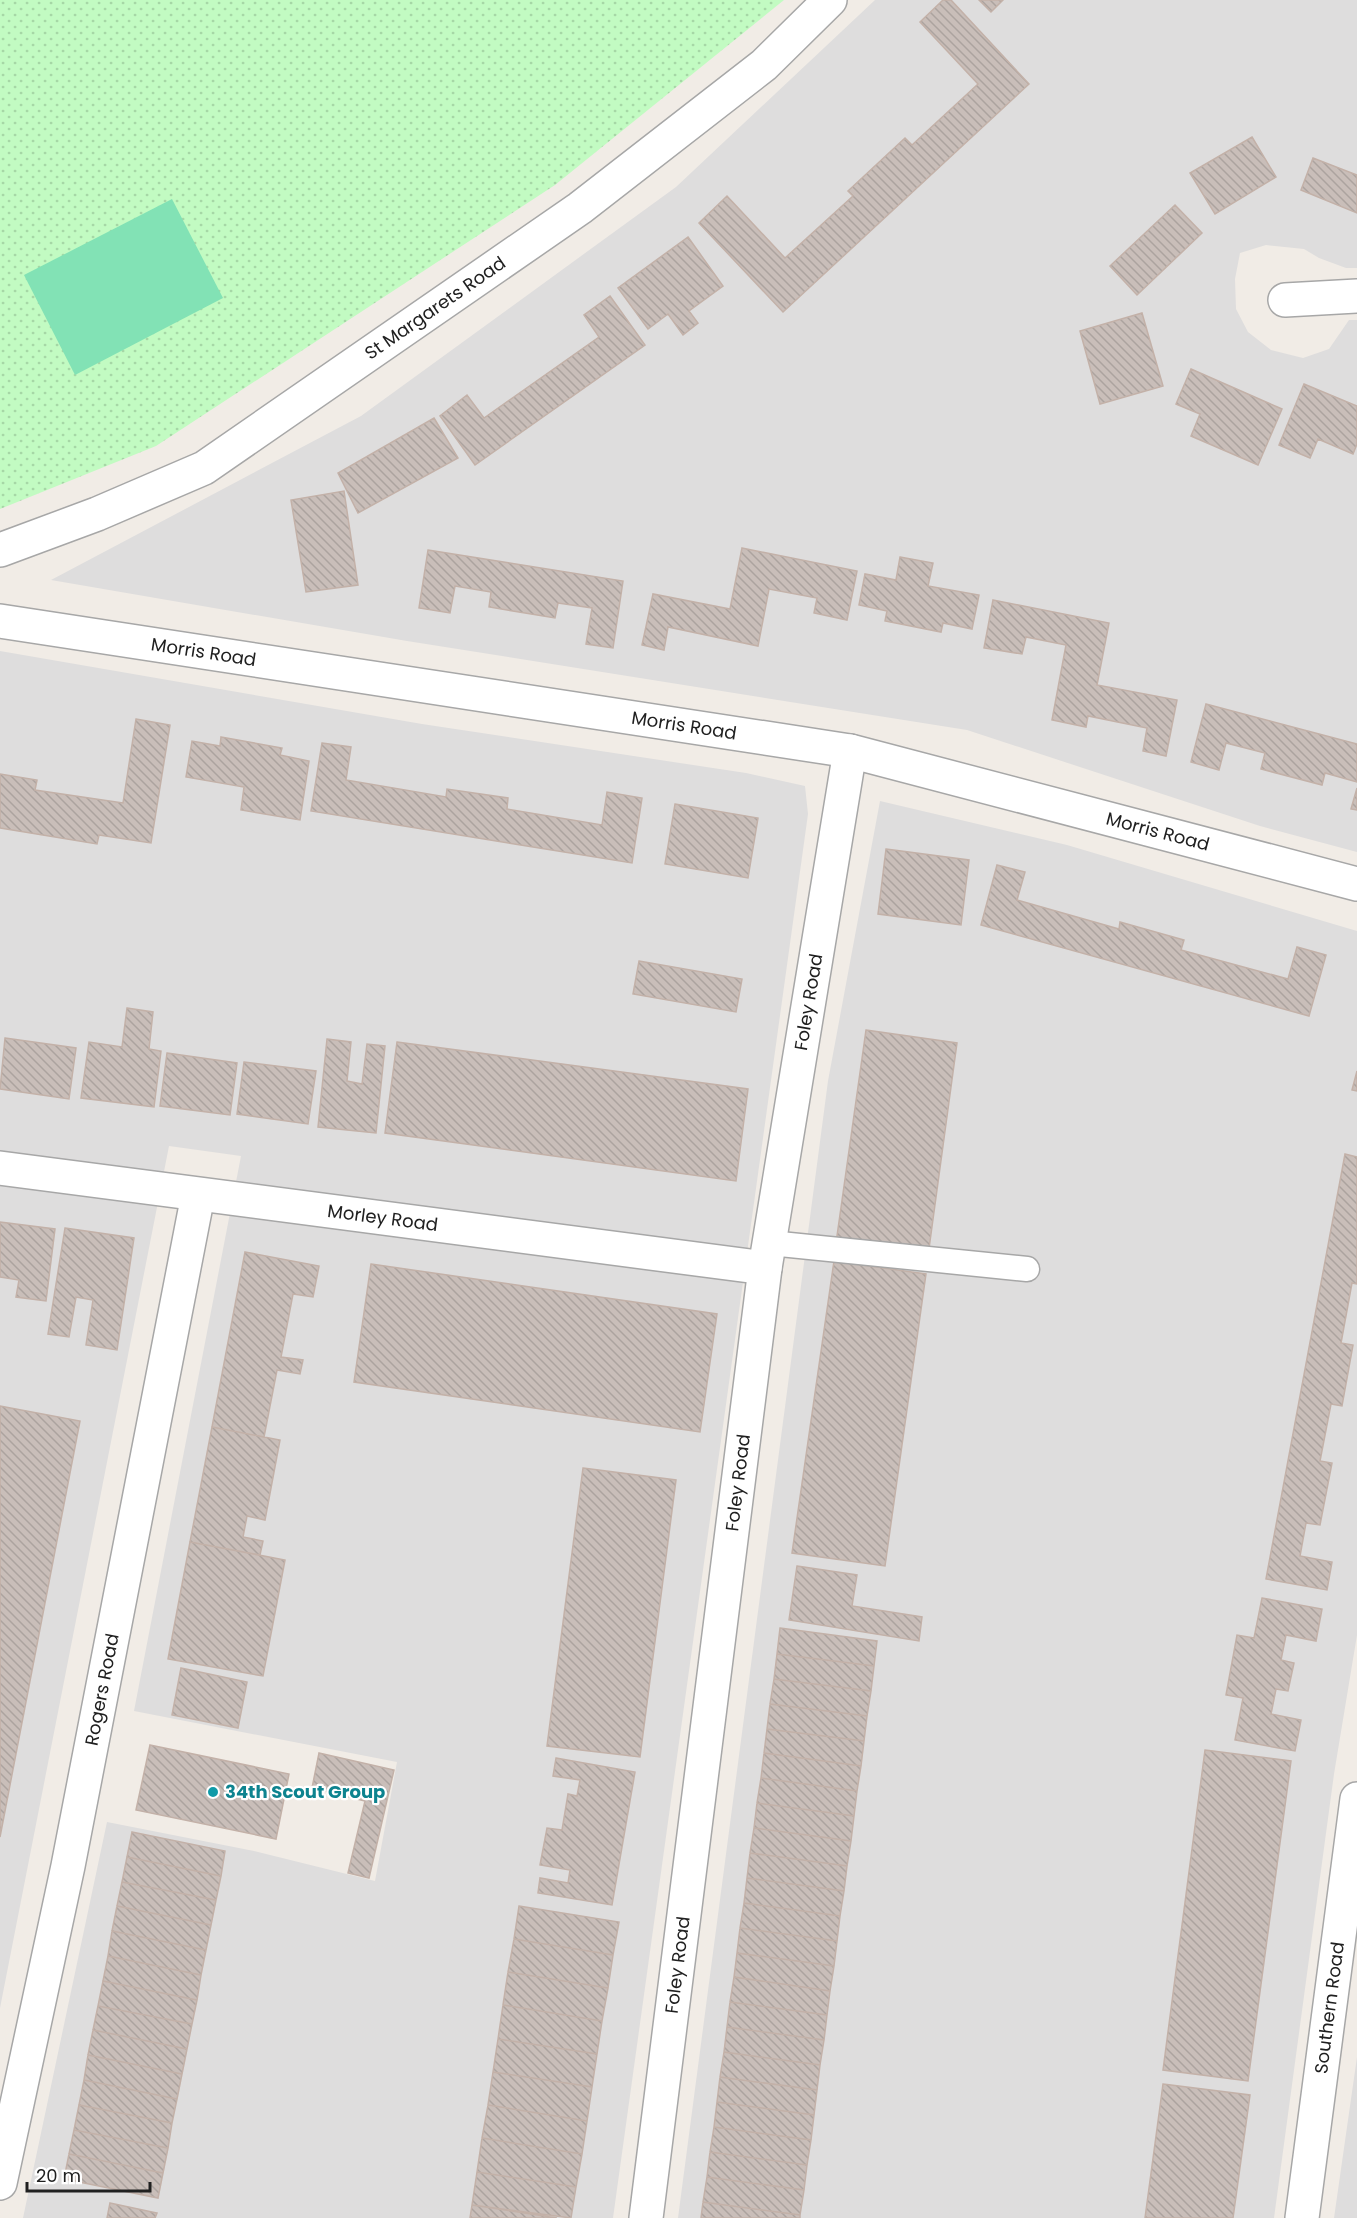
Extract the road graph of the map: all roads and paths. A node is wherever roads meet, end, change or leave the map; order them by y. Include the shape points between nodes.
1 (830, 0) edge
2 (1357, 296) edge
3 (1285, 300) dead end
4 (0, 550) edge
5 (0, 621) edge
6 (850, 752) junction
7 (1357, 884) edge
8 (0, 1168) edge
9 (198, 1195) junction
10 (768, 1256) junction
11 (1028, 1269) dead end
12 (1357, 1799) edge
13 (0, 2183) edge
14 (646, 2218) edge
15 (1302, 2218) edge

1 - 4 street, St Margarets Road via 764,64 580,208 204,468
2 - 3 street
5 - 6 street, Morris Road
6 - 7 street, Morris Road
6 - 10 street, Foley Road
8 - 9 street, Morley Road
9 - 10 street, Morley Road
9 - 13 street, Rogers Road via 68,1866
10 - 11 lane
10 - 14 street, Foley Road
12 - 15 street, Southern Road

